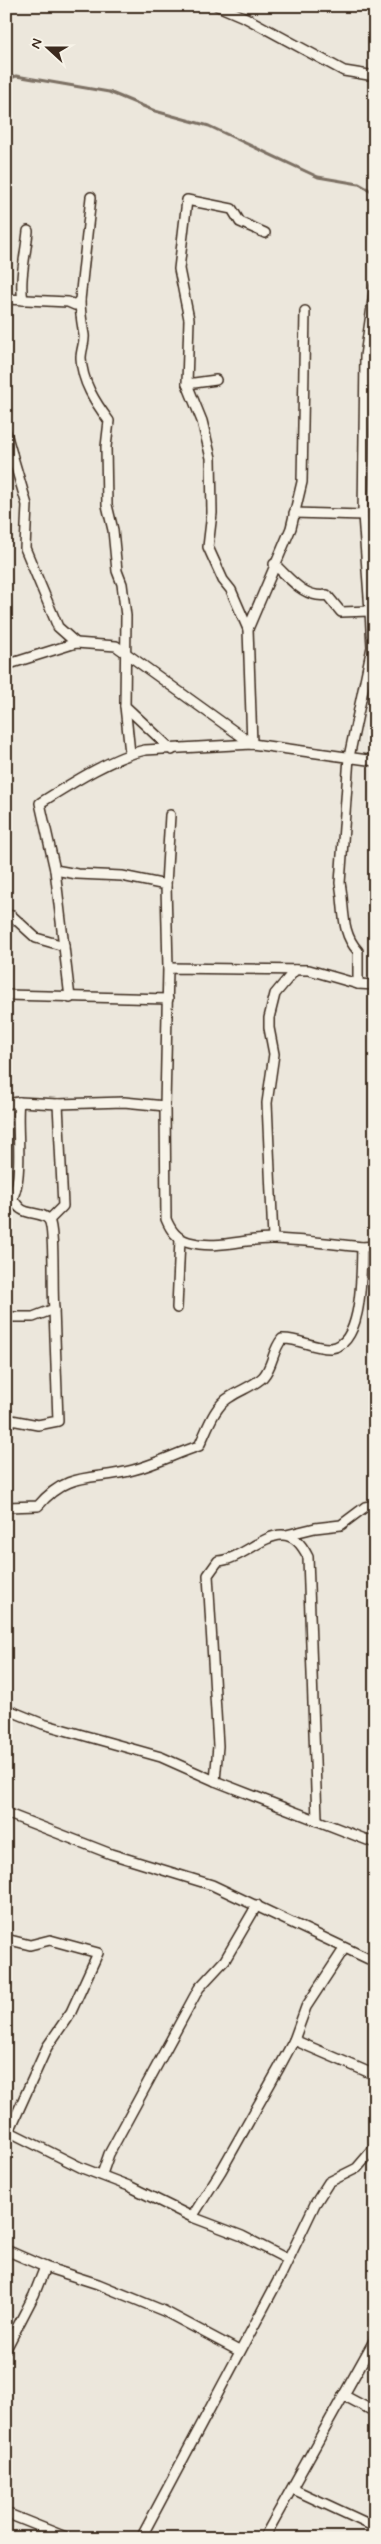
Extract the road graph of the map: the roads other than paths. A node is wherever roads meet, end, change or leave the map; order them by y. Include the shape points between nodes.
1 (218, 6) edge
2 (375, 76) edge
3 (91, 197) dead end
4 (28, 231) dead end
5 (266, 233) dead end
6 (375, 286) edge
7 (6, 299) edge
8 (23, 300) junction
9 (80, 300) junction
10 (305, 311) dead end
11 (216, 380) dead end
12 (187, 384) junction
13 (6, 433) edge
14 (9, 452) edge
15 (294, 513) junction
16 (363, 515) junction
17 (274, 564) junction
18 (370, 611) junction
19 (248, 629) junction
20 (76, 643) junction
21 (120, 644) junction
22 (126, 655) junction
23 (6, 665) edge
24 (125, 706) junction
25 (252, 744) junction
26 (172, 750) junction
27 (130, 753) junction
28 (349, 757) junction
29 (375, 761) edge
30 (170, 815) dead end
31 (55, 870) junction
32 (166, 885) junction
33 (6, 915) edge
34 (64, 946) junction
35 (168, 968) junction
36 (295, 970) junction
37 (358, 984) junction
38 (375, 984) edge
39 (6, 996) edge
40 (70, 998) junction
41 (168, 999) junction
42 (19, 1102) junction
43 (6, 1104) edge
44 (58, 1104) junction
45 (165, 1106) junction
46 (13, 1200) junction
47 (6, 1207) edge
48 (49, 1220) junction
49 (180, 1239) junction
50 (273, 1239) junction
51 (375, 1246) edge
52 (362, 1247) junction
53 (177, 1308) dead end
54 (54, 1309) junction
55 (6, 1317) edge
56 (6, 1419) edge
57 (375, 1505) edge
58 (6, 1507) edge
59 (286, 1535) junction
60 (6, 1708) edge
61 (215, 1781) junction
62 (6, 1813) edge
63 (317, 1819) junction
64 (375, 1843) edge
65 (257, 1905) junction
66 (6, 1939) edge
67 (344, 1949) junction
68 (375, 1962) edge
69 (294, 2040) junction
70 (375, 2075) edge
71 (8, 2135) edge
72 (375, 2147) edge
73 (102, 2174) junction
74 (192, 2217) junction
75 (6, 2250) edge
76 (287, 2259) junction
77 (45, 2267) junction
78 (375, 2339) edge
79 (6, 2349) edge
80 (239, 2351) junction
81 (343, 2395) junction
82 (375, 2412) edge
83 (293, 2489) junction
84 (6, 2513) edge
85 (375, 2527) edge
86 (68, 2538) edge
87 (141, 2538) edge
88 (264, 2538) edge

1 - 2 street via 344,71
3 - 9 street
4 - 8 street via 20,285
5 - 12 street via 240,222 232,209 187,200 179,269 189,319
6 - 16 street via 364,356
7 - 8 street
8 - 9 street via 75,305
9 - 21 street via 84,374 94,400 109,421 107,505 126,616
10 - 15 street via 302,482
11 - 12 street
12 - 19 street via 202,421 211,458 212,513 208,547
13 - 14 street
14 - 20 street via 27,505 25,548 58,627
15 - 16 street
15 - 17 street via 291,528
16 - 18 street
17 - 18 street via 301,590 327,596 342,612
17 - 19 street
18 - 28 street via 372,647
19 - 25 street
20 - 21 street
20 - 23 street
21 - 22 street
22 - 24 street
22 - 25 street
24 - 26 street
24 - 27 street
25 - 26 street
25 - 28 street
26 - 27 street
27 - 31 street via 40,803
28 - 29 street
28 - 37 street via 340,883 343,923 358,951
30 - 32 street
31 - 32 street via 122,876
31 - 34 street
32 - 35 street
33 - 34 street via 12,916 36,938
34 - 40 street
35 - 36 street
35 - 41 street
36 - 37 street via 309,970
36 - 50 street via 275,994 269,1018 274,1054 267,1103
37 - 38 street
39 - 40 street
40 - 41 street
41 - 45 street
42 - 43 street
42 - 44 street
42 - 46 street via 20,1148
44 - 45 street via 124,1102
44 - 48 street via 63,1206
45 - 49 street via 166,1219
46 - 47 street
46 - 48 street via 21,1209
48 - 54 street via 54,1239
49 - 50 street via 216,1244
49 - 53 street
50 - 52 street
51 - 52 street
52 - 58 street via 355,1323 351,1334 334,1348 282,1339 276,1346 265,1376 219,1405 199,1446 132,1470 67,1482 56,1487 38,1506
54 - 55 street via 33,1317
54 - 56 street via 58,1421 38,1425
57 - 59 street via 365,1507 341,1525
59 - 61 street via 274,1535 232,1560 218,1561 208,1575 218,1746
59 - 63 street via 297,1540 308,1557
60 - 61 street via 44,1724 161,1757
61 - 63 street
62 - 65 street via 111,1854 212,1885
63 - 64 street
65 - 67 street
65 - 73 street via 225,1960 199,1988 109,2154
66 - 71 street via 30,1945 50,1940 98,1954 71,2012 47,2047
67 - 68 street
67 - 69 street via 306,2007
69 - 70 street
69 - 74 street via 222,2170
71 - 73 street
72 - 76 street via 357,2168 329,2182 324,2188
73 - 74 street
74 - 76 street via 242,2236
75 - 77 street
76 - 80 street
77 - 79 street
77 - 80 street via 164,2311
78 - 81 street
80 - 87 street
81 - 82 street
81 - 83 street
83 - 85 street
83 - 88 street
84 - 86 street

